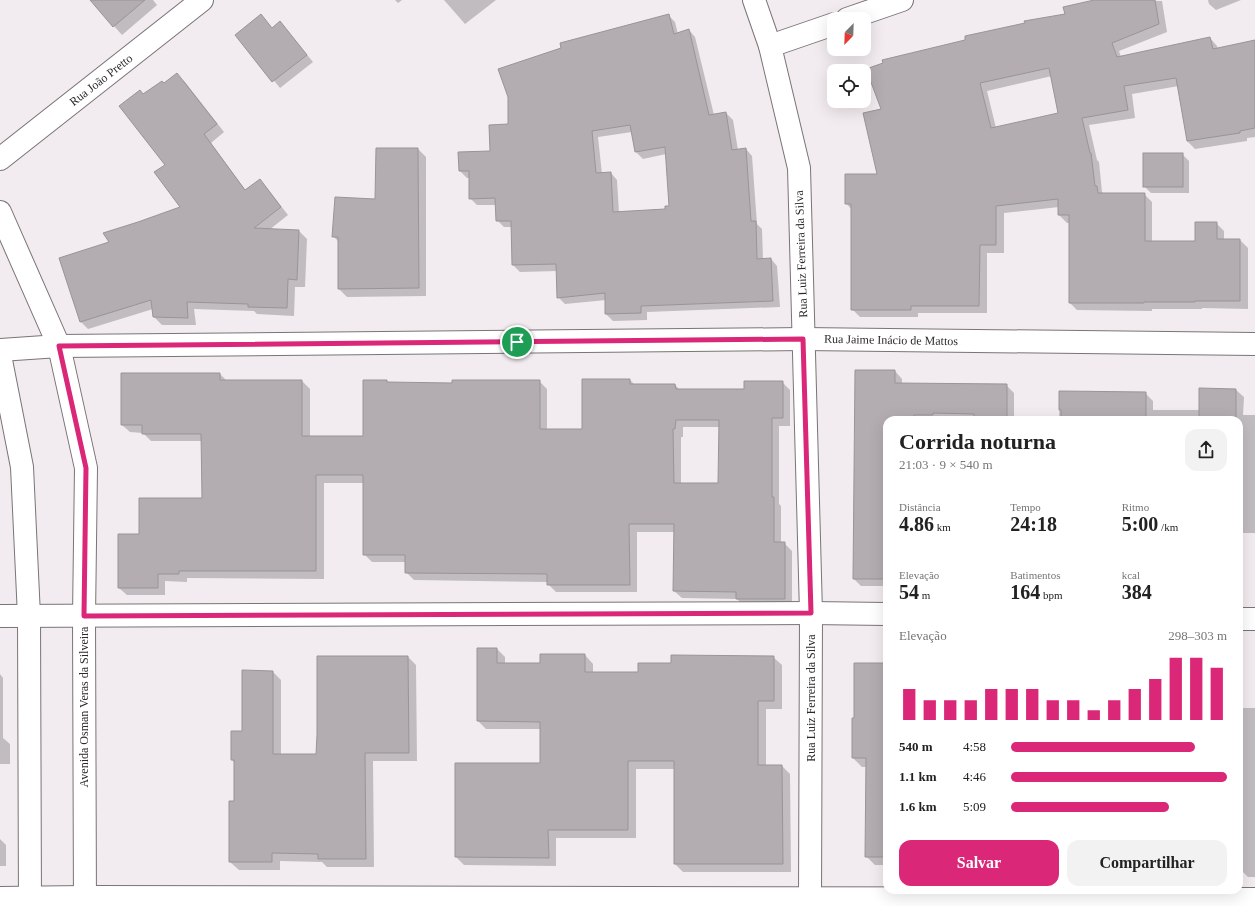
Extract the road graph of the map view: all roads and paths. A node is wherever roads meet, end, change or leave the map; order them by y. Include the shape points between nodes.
1 (202, 0) edge
2 (754, 0) edge
3 (902, 0) edge
4 (867, 12) edge
5 (827, 26) edge
6 (770, 46) junction
7 (0, 160) edge
8 (0, 212) edge
9 (803, 339) junction
10 (1255, 344) edge
11 (59, 346) junction
12 (0, 350) edge
13 (0, 355) edge
14 (811, 613) junction
15 (883, 614) edge
16 (0, 616) edge
17 (29, 616) junction
18 (84, 616) junction
19 (1243, 619) edge
20 (1255, 619) edge
21 (0, 898) edge
22 (810, 899) junction
23 (1255, 899) edge
24 (85, 901) edge
25 (30, 902) edge

1 - 7 street, Rua João Pretto
2 - 6 street, Rua Luiz Ferreira da Silva
3 - 4 street
5 - 6 street
6 - 9 street, Rua Luiz Ferreira da Silva via 799,168
8 - 11 street, Avenida Osman Veras da Silveira
9 - 10 street, Rua Jaime Inácio de Mattos
9 - 11 street, Rua Jaime Inácio de Mattos
9 - 14 street, Rua Luiz Ferreira da Silva
11 - 12 street, Rua Jaime Inácio de Mattos
11 - 18 street, Avenida Osman Veras da Silveira via 86,468
13 - 17 street via 22,467
14 - 15 street
14 - 18 street
14 - 22 street, Rua Luiz Ferreira da Silva
16 - 17 street
17 - 18 street
17 - 25 street
18 - 24 street, Avenida Osman Veras da Silveira
19 - 20 street
21 - 25 street
22 - 23 street
22 - 24 street
24 - 25 street

